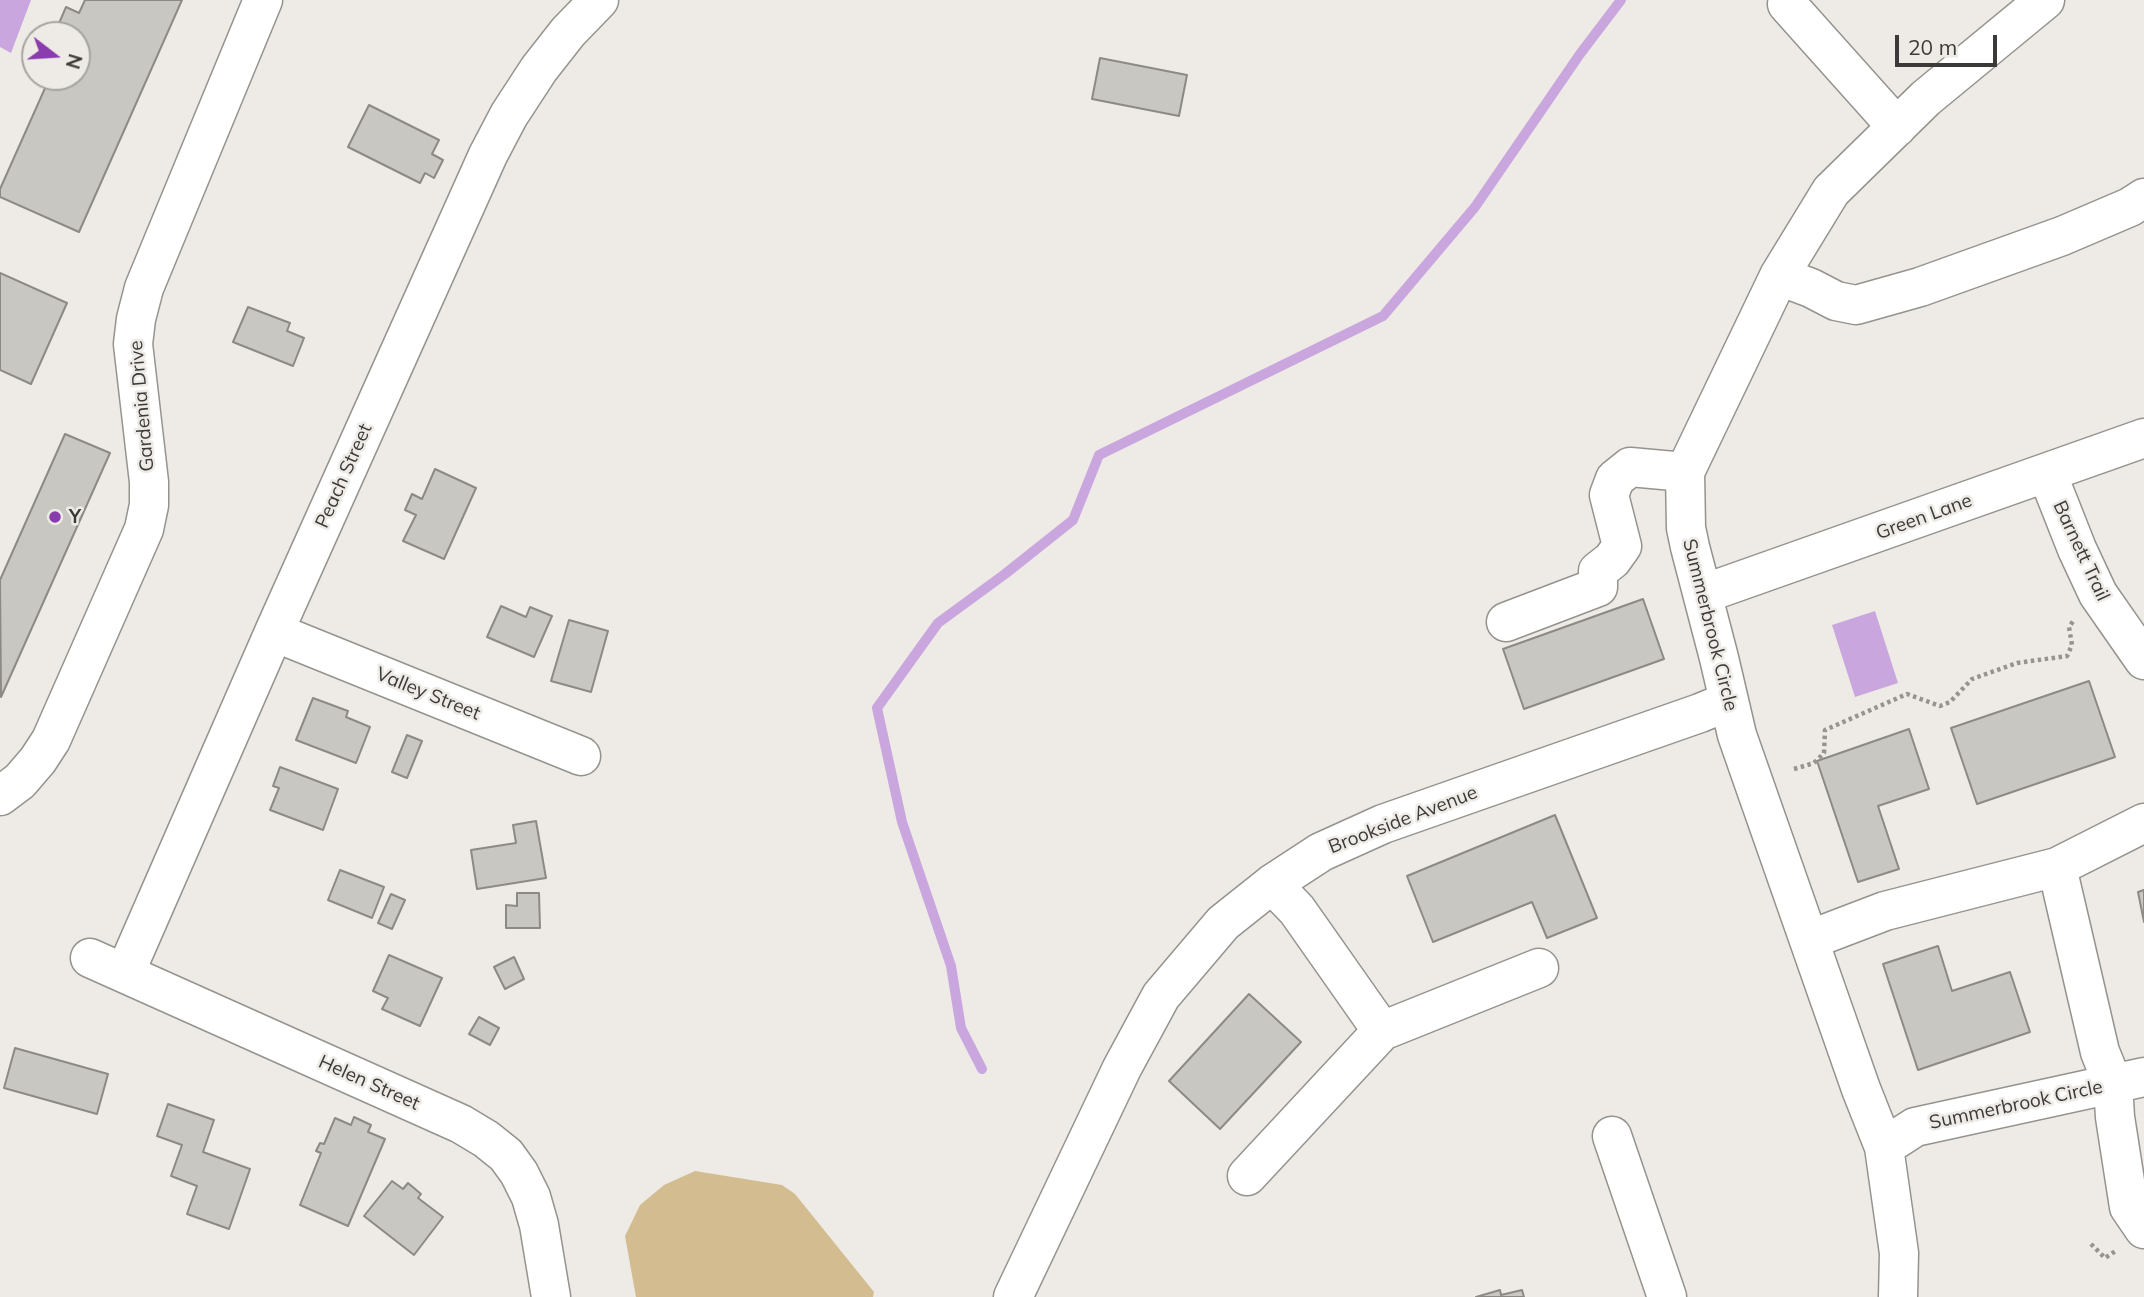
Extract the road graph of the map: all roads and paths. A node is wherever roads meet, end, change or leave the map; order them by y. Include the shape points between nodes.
1 (263, 0) edge
2 (599, 0) edge
3 (2045, 0) edge
4 (1787, 4) dead end
5 (1897, 127) junction
6 (2144, 198) edge
7 (1779, 276) junction
8 (2144, 438) edge
9 (1685, 472) junction
10 (2047, 473) junction
11 (1703, 594) junction
12 (2074, 620) dead end
13 (1506, 622) dead end
14 (274, 632) junction
15 (2144, 660) edge
16 (1729, 701) junction
17 (581, 756) dead end
18 (1794, 769) dead end
19 (3, 786) edge
20 (2144, 823) edge
21 (2057, 867) junction
22 (1272, 884) junction
23 (1810, 940) junction
24 (90, 958) dead end
25 (1539, 968) dead end
26 (125, 973) junction
27 (1382, 1031) junction
28 (2128, 1081) edge
29 (1612, 1136) dead end
30 (1884, 1147) junction
31 (1247, 1176) dead end
32 (2144, 1229) edge
33 (551, 1297) edge
34 (1013, 1297) edge
35 (1667, 1297) edge
36 (1898, 1297) edge

1 - 19 street, Gardenia Drive via 144,288 136,319 133,344 149,482 144,529 51,740 20,781
2 - 14 street, Peach Street via 539,69 488,155
3 - 5 street, Summerbrook Circle via 1926,97
4 - 5 street
5 - 7 street, Summerbrook Circle via 1831,191
6 - 7 street via 2062,236 1856,305
7 - 9 street, Summerbrook Circle
8 - 10 street, Green Lane
9 - 11 street, Summerbrook Circle via 1686,528
9 - 13 street via 1630,467 1615,479 1609,495 1622,546 1598,571 1598,587
10 - 11 street, Green Lane
10 - 15 street, Barnett Trail via 2098,594
11 - 16 street, Summerbrook Circle
12 - 18 path via 2069,627 2067,656 2017,663 1972,678 1950,702 1940,706 1907,694 1825,730 1824,753
14 - 17 street, Valley Street
14 - 26 street, Peach Street
16 - 22 street, Brookside Avenue via 1383,824 1321,852
16 - 23 street, Summerbrook Circle via 1737,736
20 - 21 street
21 - 23 street via 1885,911
21 - 28 street via 2100,1052
22 - 27 street via 1297,911
22 - 34 street, Brookside Avenue via 1223,923 1161,996
23 - 30 street, Summerbrook Circle
24 - 26 street, Helen Street
25 - 27 street
26 - 33 street, Helen Street via 486,1139 506,1155 531,1197
27 - 31 street
28 - 30 street, Summerbrook Circle via 1915,1127
28 - 32 street, Summerbrook Circle via 2115,1117 2129,1207
29 - 35 street
30 - 36 street, Summerbrook Circle via 1899,1253

